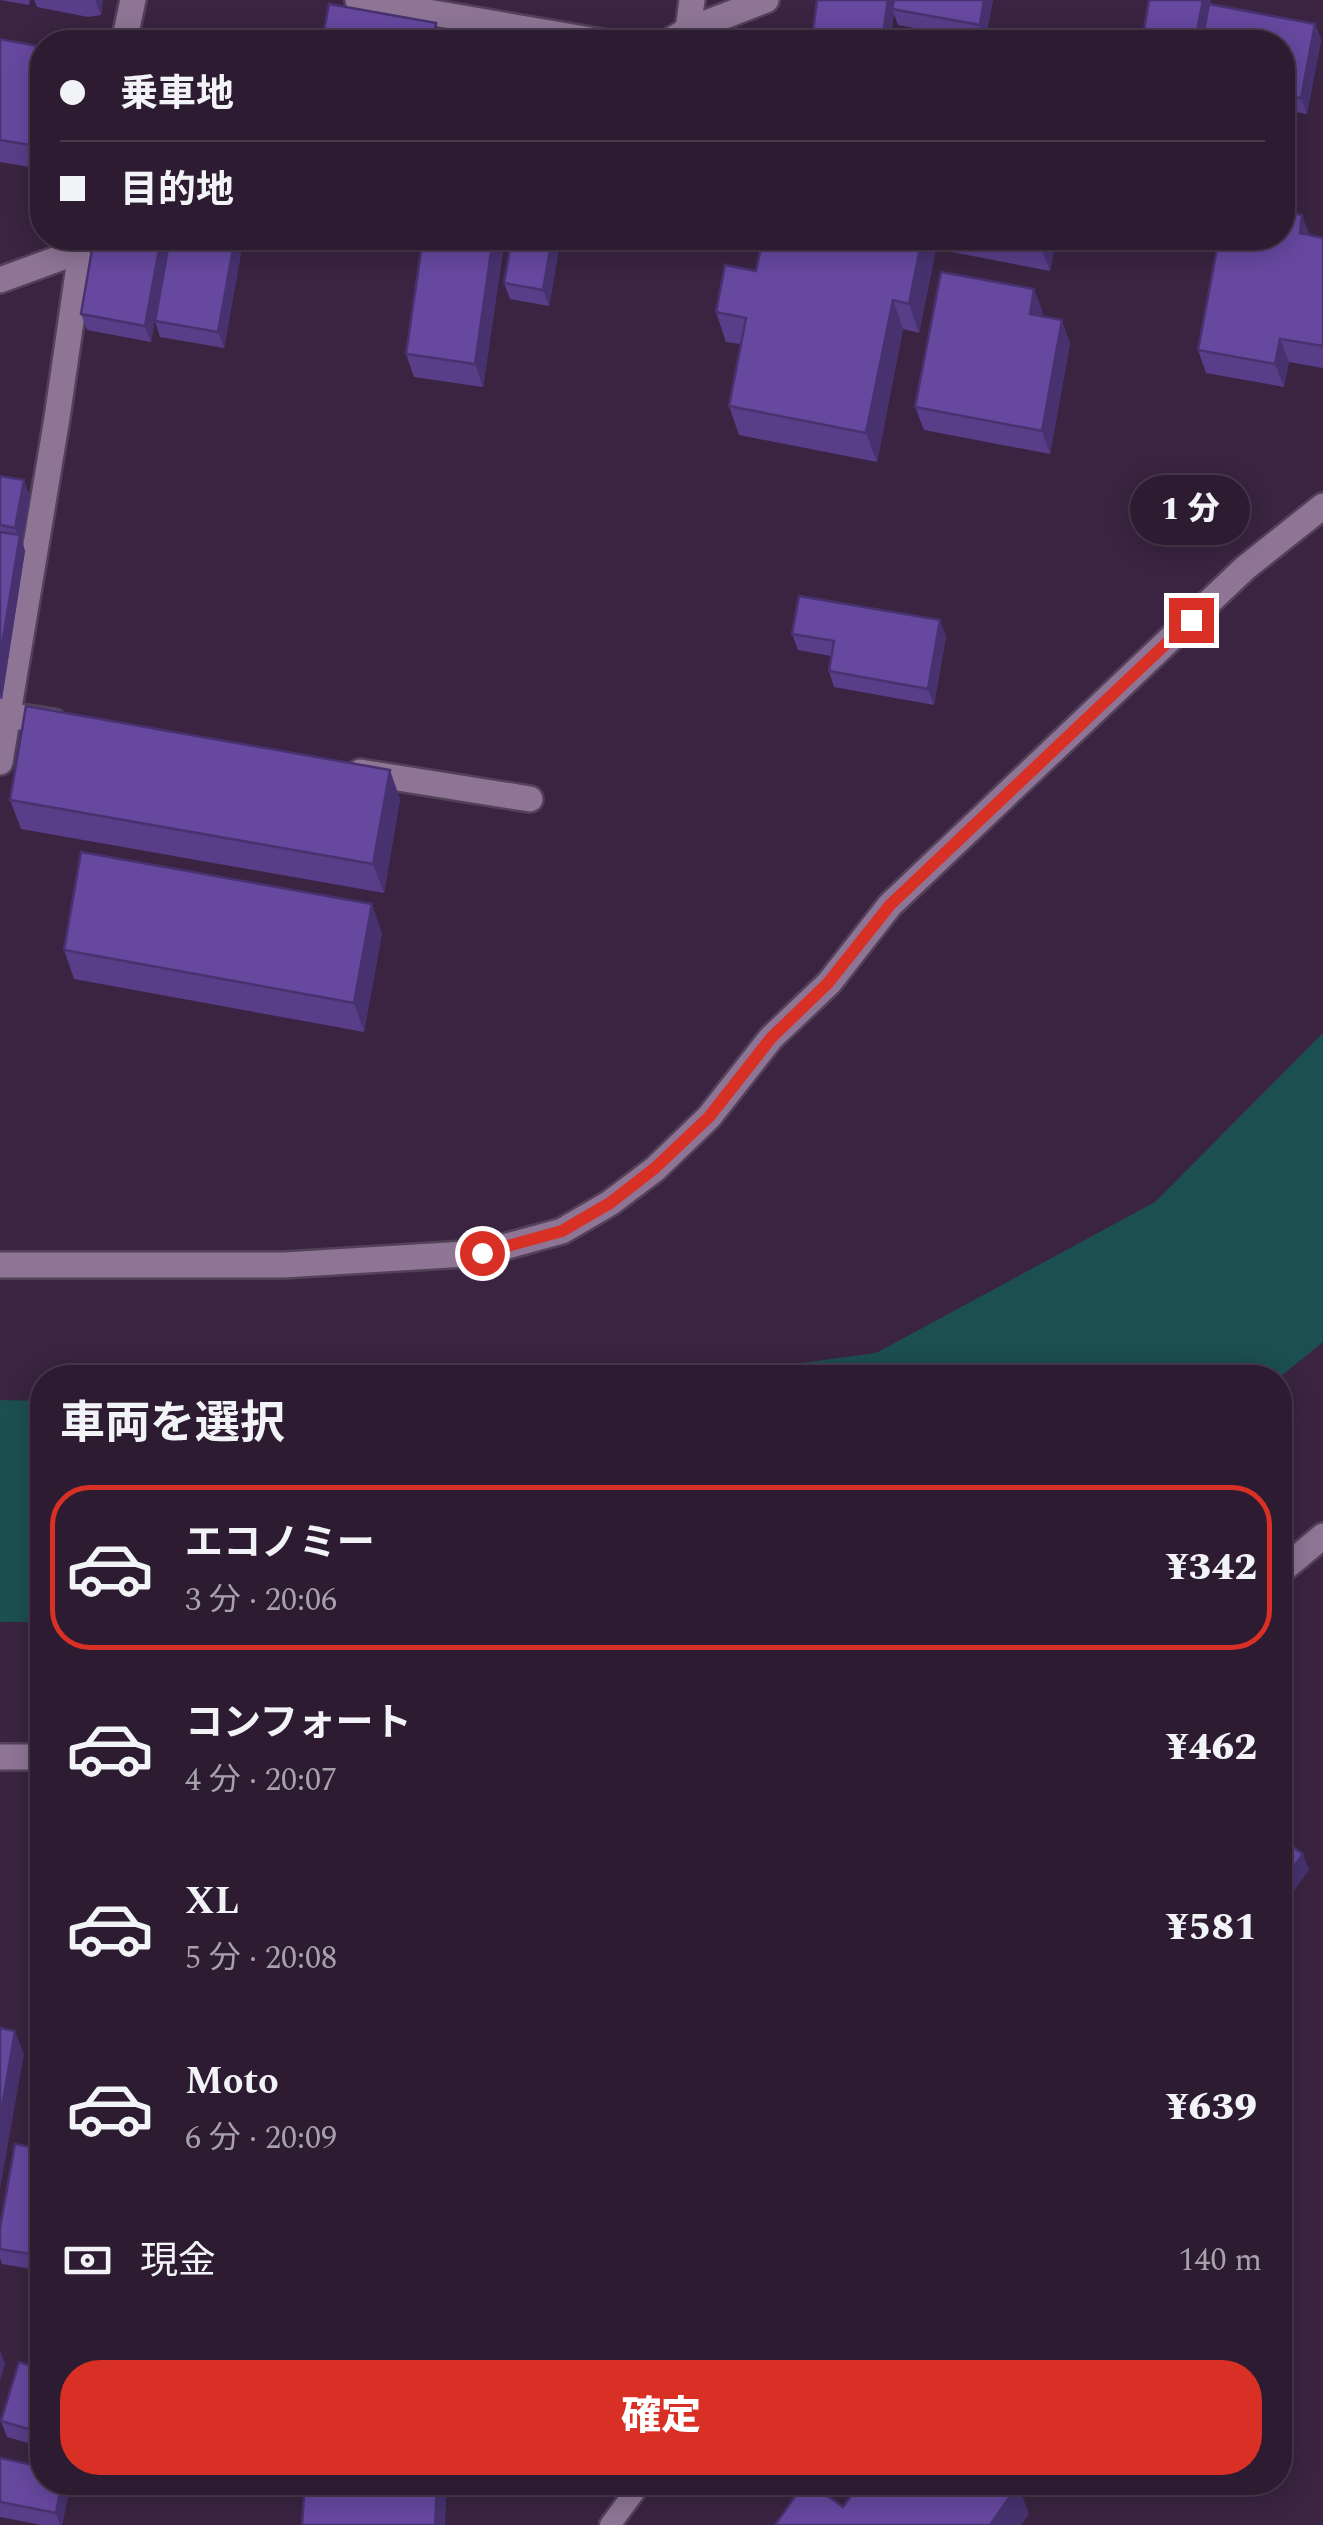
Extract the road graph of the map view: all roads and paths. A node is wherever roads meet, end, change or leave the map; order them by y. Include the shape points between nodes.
1 (132, 0) edge
2 (358, 0) edge
3 (692, 0) edge
4 (766, 0) edge
5 (126, 30) edge
6 (532, 30) edge
7 (680, 30) edge
8 (693, 30) edge
9 (68, 250) edge
10 (81, 250) edge
11 (0, 280) edge
12 (1323, 506) edge
13 (4, 714) edge
14 (86, 728) edge
15 (0, 762) edge
16 (337, 768) edge
17 (530, 799) dead end
18 (0, 1266) edge
19 (1319, 1543) edge
20 (1292, 1563) edge
21 (0, 1757) edge
22 (30, 1757) edge
23 (632, 2495) edge
24 (610, 2525) edge

1 - 5 street
2 - 6 street
3 - 7 street
4 - 8 street
9 - 11 street
10 - 13 street
12 - 18 street via 1244,568 890,905 682,1143 610,1203 562,1231 482,1253 284,1266
13 - 14 street
13 - 15 street
16 - 17 street
19 - 20 street
21 - 22 street
23 - 24 lane

